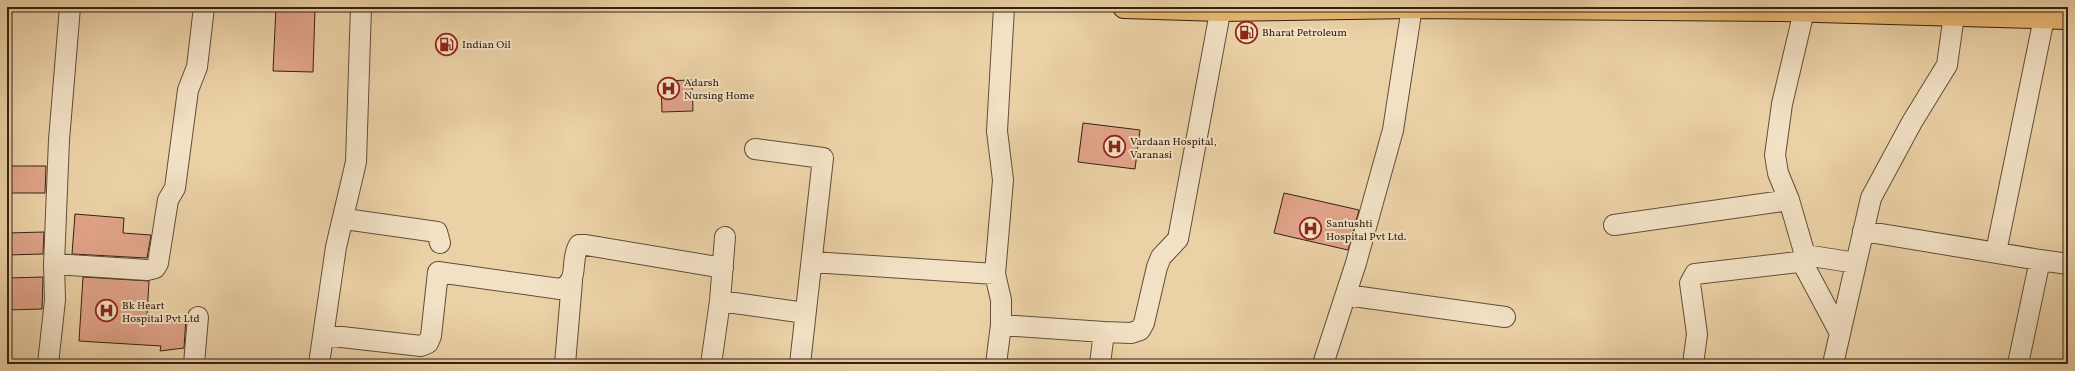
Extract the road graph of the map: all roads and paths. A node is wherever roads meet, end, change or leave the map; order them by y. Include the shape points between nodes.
1 (70, 7) edge
2 (204, 7) edge
3 (361, 7) edge
4 (1004, 7) edge
5 (1124, 7) edge
6 (1412, 7) edge
7 (1160, 8) edge
8 (1565, 8) edge
9 (1767, 8) edge
10 (1220, 9) edge
11 (1849, 9) edge
12 (1804, 11) junction
13 (1954, 15) junction
14 (2044, 18) junction
15 (2068, 18) edge
16 (755, 149) dead end
17 (1789, 200) junction
18 (442, 219) dead end
19 (352, 220) dead end
20 (1614, 225) dead end
21 (1864, 230) junction
22 (725, 237) dead end
23 (440, 243) junction
24 (1996, 252) junction
25 (1803, 258) junction
26 (2040, 260) junction
27 (812, 262) junction
28 (1856, 263) junction
29 (54, 264) junction
30 (2068, 264) edge
31 (723, 268) junction
32 (438, 272) junction
33 (995, 274) junction
34 (572, 281) junction
35 (1346, 295) junction
36 (720, 301) junction
37 (805, 313) junction
38 (198, 317) dead end
39 (1505, 317) dead end
40 (1001, 325) junction
41 (1104, 332) junction
42 (1840, 333) junction
43 (324, 335) junction
44 (48, 364) edge
45 (194, 364) edge
46 (319, 364) edge
47 (565, 364) edge
48 (711, 364) edge
49 (800, 364) edge
50 (996, 364) edge
51 (1100, 364) edge
52 (1323, 364) edge
53 (1693, 364) edge
54 (1833, 364) edge
55 (2018, 364) edge

1 - 29 street via 59,140
2 - 29 street via 196,67 188,90 175,188 168,200 158,263 155,268 147,270
3 - 43 street via 356,162 336,247
4 - 33 street via 997,131 1003,180
5 - 7 main road
6 - 8 main road
6 - 10 main road
6 - 35 street via 1393,130
7 - 10 main road
8 - 9 main road
9 - 12 main road
10 - 41 street via 1178,239 1161,257 1140,330 1131,333
11 - 12 main road
11 - 13 main road
12 - 17 street via 1782,104 1776,155 1778,173
13 - 14 main road
13 - 21 street via 1947,65 1912,122 1871,198
14 - 15 main road
14 - 24 street
16 - 27 street via 823,158
17 - 20 street
17 - 25 street
18 - 23 street
19 - 23 street via 437,232
21 - 24 street
21 - 28 street
22 - 31 street
23 - 32 street
24 - 26 street
25 - 28 street
25 - 42 street
25 - 53 street via 1695,274 1690,283 1697,334
26 - 30 street
26 - 55 street
27 - 33 street
27 - 37 street
28 - 42 street
29 - 44 street via 56,300
31 - 34 street via 586,244 579,245 576,251
31 - 36 street
32 - 34 street via 560,289
32 - 43 street via 428,343 421,346
33 - 40 street via 1001,300
34 - 47 street
35 - 39 street
35 - 52 street
36 - 37 street
36 - 48 street
37 - 49 street
38 - 45 street
40 - 41 street
40 - 50 street
41 - 51 street
42 - 54 street
43 - 46 street

